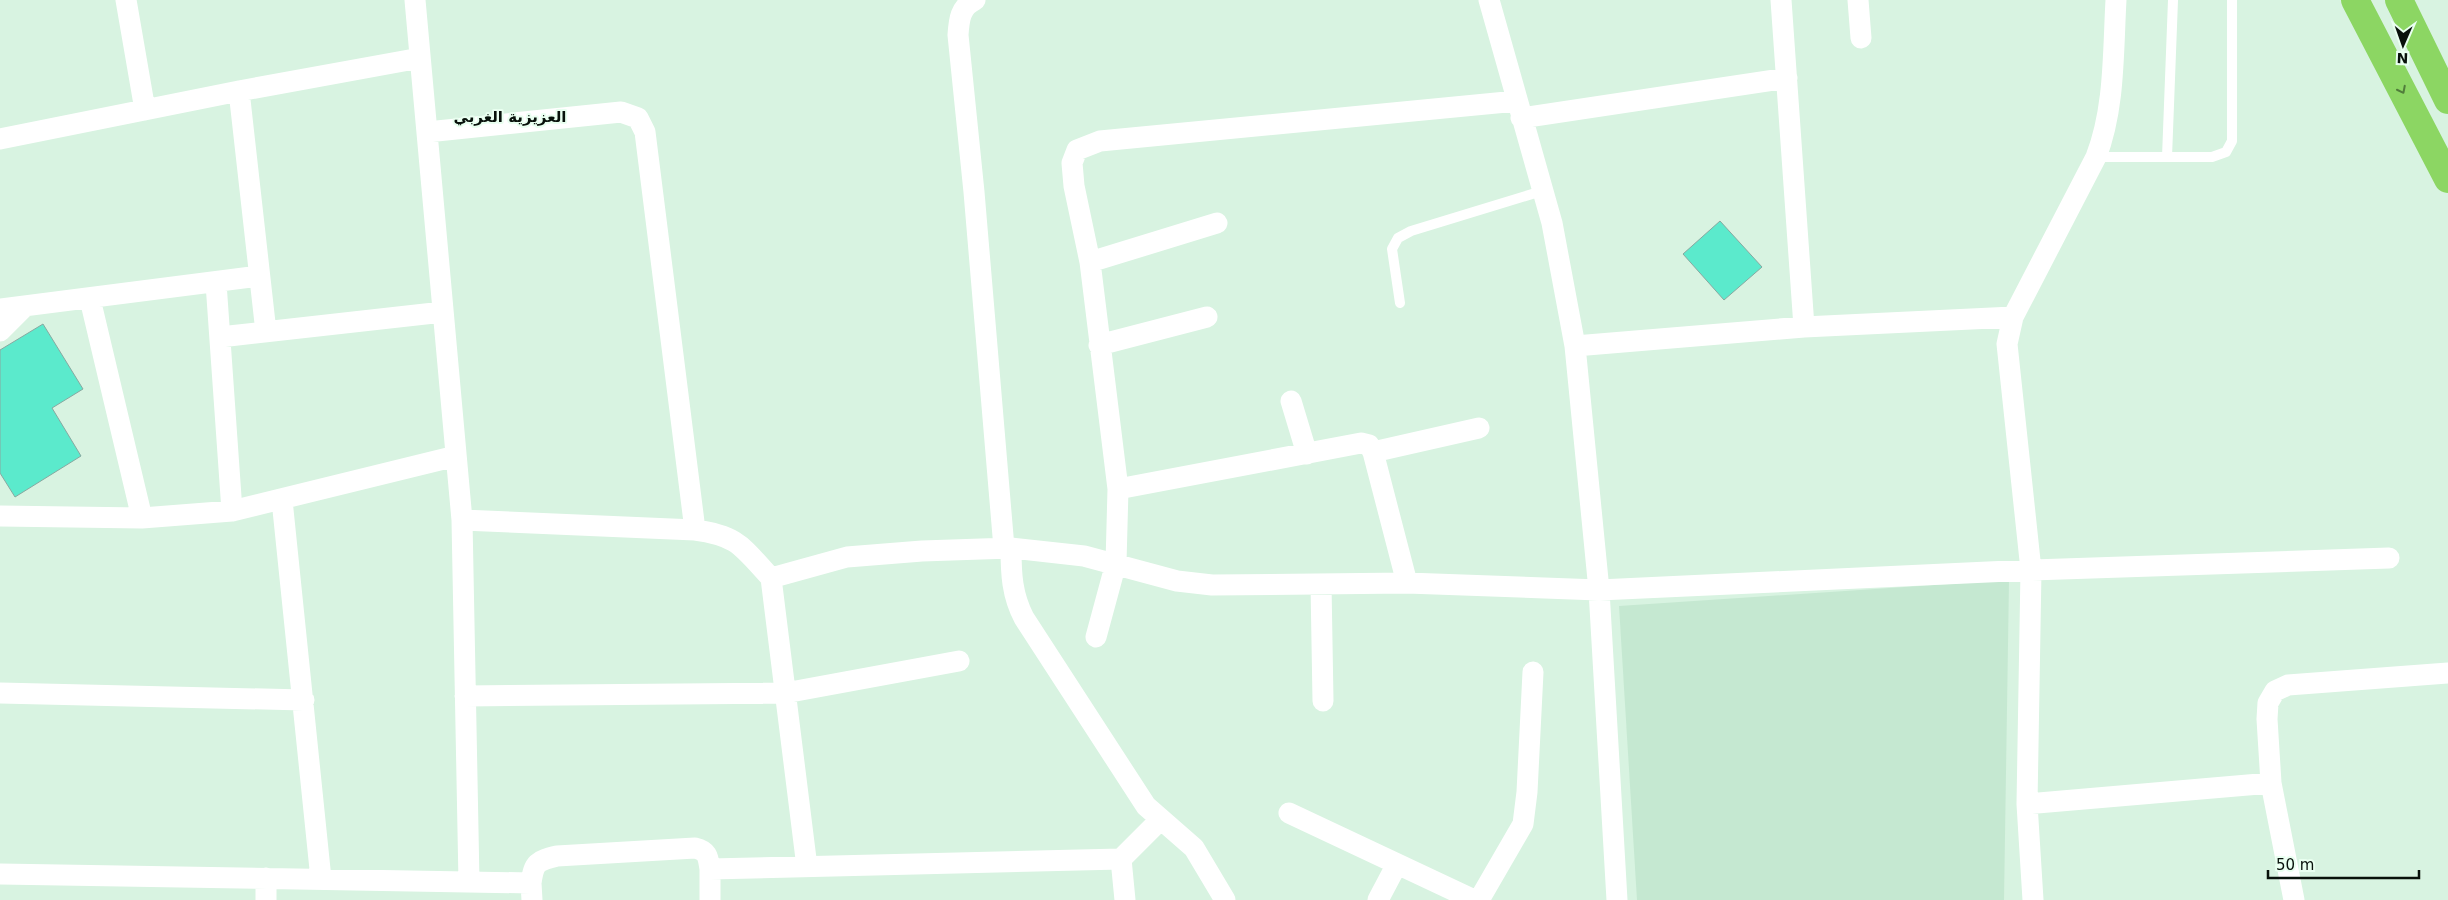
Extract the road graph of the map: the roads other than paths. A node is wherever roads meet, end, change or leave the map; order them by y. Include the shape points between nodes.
1 (126, 0) edge
2 (415, 0) edge
3 (975, 0) edge
4 (1489, 0) edge
5 (1781, 0) edge
6 (1858, 0) edge
7 (2116, 0) edge
8 (2173, 0) edge
9 (2232, 0) edge
10 (2355, 0) edge
11 (2399, 0) edge
12 (1860, 38) dead end
13 (420, 58) junction
14 (1787, 78) junction
15 (239, 91) junction
16 (2448, 100) edge
17 (1519, 109) junction
18 (145, 110) junction
19 (427, 132) junction
20 (0, 140) edge
21 (2096, 157) junction
22 (2167, 157) junction
23 (2447, 178) edge
24 (1542, 191) junction
25 (1216, 223) dead end
26 (1090, 262) junction
27 (259, 276) junction
28 (216, 282) junction
29 (90, 300) junction
30 (1400, 303) dead end
31 (24, 307) junction
32 (0, 310) edge
33 (443, 312) junction
34 (1206, 317) dead end
35 (2013, 317) junction
36 (1804, 327) junction
37 (0, 331) edge
38 (266, 332) junction
39 (220, 337) junction
40 (1099, 345) junction
41 (1575, 346) junction
42 (1291, 401) dead end
43 (1479, 428) dead end
44 (1373, 452) junction
45 (1307, 454) junction
46 (456, 456) junction
47 (1118, 488) junction
48 (282, 500) junction
49 (232, 511) junction
50 (0, 516) edge
51 (142, 518) junction
52 (462, 520) junction
53 (695, 530) junction
54 (1007, 548) junction
55 (2390, 558) dead end
56 (1116, 563) junction
57 (2031, 570) junction
58 (771, 578) junction
59 (1407, 583) junction
60 (1321, 584) junction
61 (1599, 590) junction
62 (1096, 637) dead end
63 (959, 661) dead end
64 (1533, 672) dead end
65 (2448, 673) edge
66 (0, 693) edge
67 (785, 693) junction
68 (465, 696) junction
69 (304, 700) junction
70 (1323, 701) dead end
71 (2271, 783) junction
72 (2027, 804) junction
73 (1288, 813) dead end
74 (1160, 820) junction
75 (1120, 859) junction
76 (1397, 864) junction
77 (807, 867) junction
78 (710, 869) junction
79 (0, 874) edge
80 (266, 878) junction
81 (321, 879) junction
82 (469, 882) junction
83 (532, 891) edge
84 (266, 900) edge
85 (710, 900) edge
86 (1125, 900) edge
87 (1225, 900) edge
88 (1378, 900) edge
89 (1474, 900) edge
90 (1479, 900) edge
91 (1617, 900) edge
92 (2033, 900) edge
93 (2294, 900) edge

1 - 18 street
2 - 13 street
3 - 54 street via 967,4 959,17 958,35
4 - 17 street
5 - 14 street
6 - 12 street
7 - 21 street via 2110,99 2105,133
8 - 22 lane
9 - 22 lane via 2232,141 2226,152 2212,157
10 -> 23 highway
11 - 16 highway
13 - 15 street
13 - 19 street
14 - 17 street
14 - 36 street
15 - 18 street
15 - 27 street
17 - 24 street
17 - 26 street via 1100,142 1084,147 1077,150 1072,163
18 - 20 street
19 - 33 street
19 - 53 street via 621,112 638,118 645,132
21 - 22 lane
21 - 35 street
24 - 30 lane via 1411,231 1398,238 1392,249
24 - 41 street via 1552,224
25 - 26 street
26 - 40 street
27 - 28 street
27 - 38 street
28 - 29 street
28 - 39 street
29 - 31 street
29 - 51 street
31 - 32 street
31 - 37 street
33 - 38 street
33 - 46 street
34 - 40 street
35 - 36 street
35 - 57 street via 2007,344
36 - 41 street
38 - 39 street
39 - 49 street
40 - 47 street
41 - 61 street
42 - 45 street
43 - 44 street
44 - 45 street via 1369,445 1361,443
44 - 59 street
45 - 47 street
46 - 48 street
46 - 52 street
47 - 56 street
48 - 49 street
48 - 69 street
49 - 51 street
50 - 51 street
52 - 53 street
52 - 68 street
53 - 58 street via 720,534 736,541
54 - 56 street via 1084,556
54 - 58 street via 847,557
54 - 74 street via 1011,582 1024,618 1146,806
55 - 57 street
56 - 60 street via 1176,581 1203,584
56 - 62 street
57 - 61 street
57 - 72 street
58 - 67 street
59 - 60 street
59 - 61 street
60 - 70 street
61 - 91 street
63 - 67 street
64 - 90 street via 1523,824
65 - 71 street via 2288,685 2275,692 2268,703 2267,719
66 - 69 street
67 - 68 street
67 - 77 street
68 - 82 street
69 - 81 street
71 - 72 street
71 - 93 street
72 - 92 street
73 - 76 street
74 - 75 street
74 - 87 street via 1194,848
75 - 77 street
75 - 86 street
76 - 88 street
76 - 89 street
77 - 78 street
78 - 83 street via 708,855 695,848 557,856 537,862 533,869
78 - 85 street
79 - 80 street
80 - 81 street
80 - 84 street
81 - 82 street
82 - 83 street

